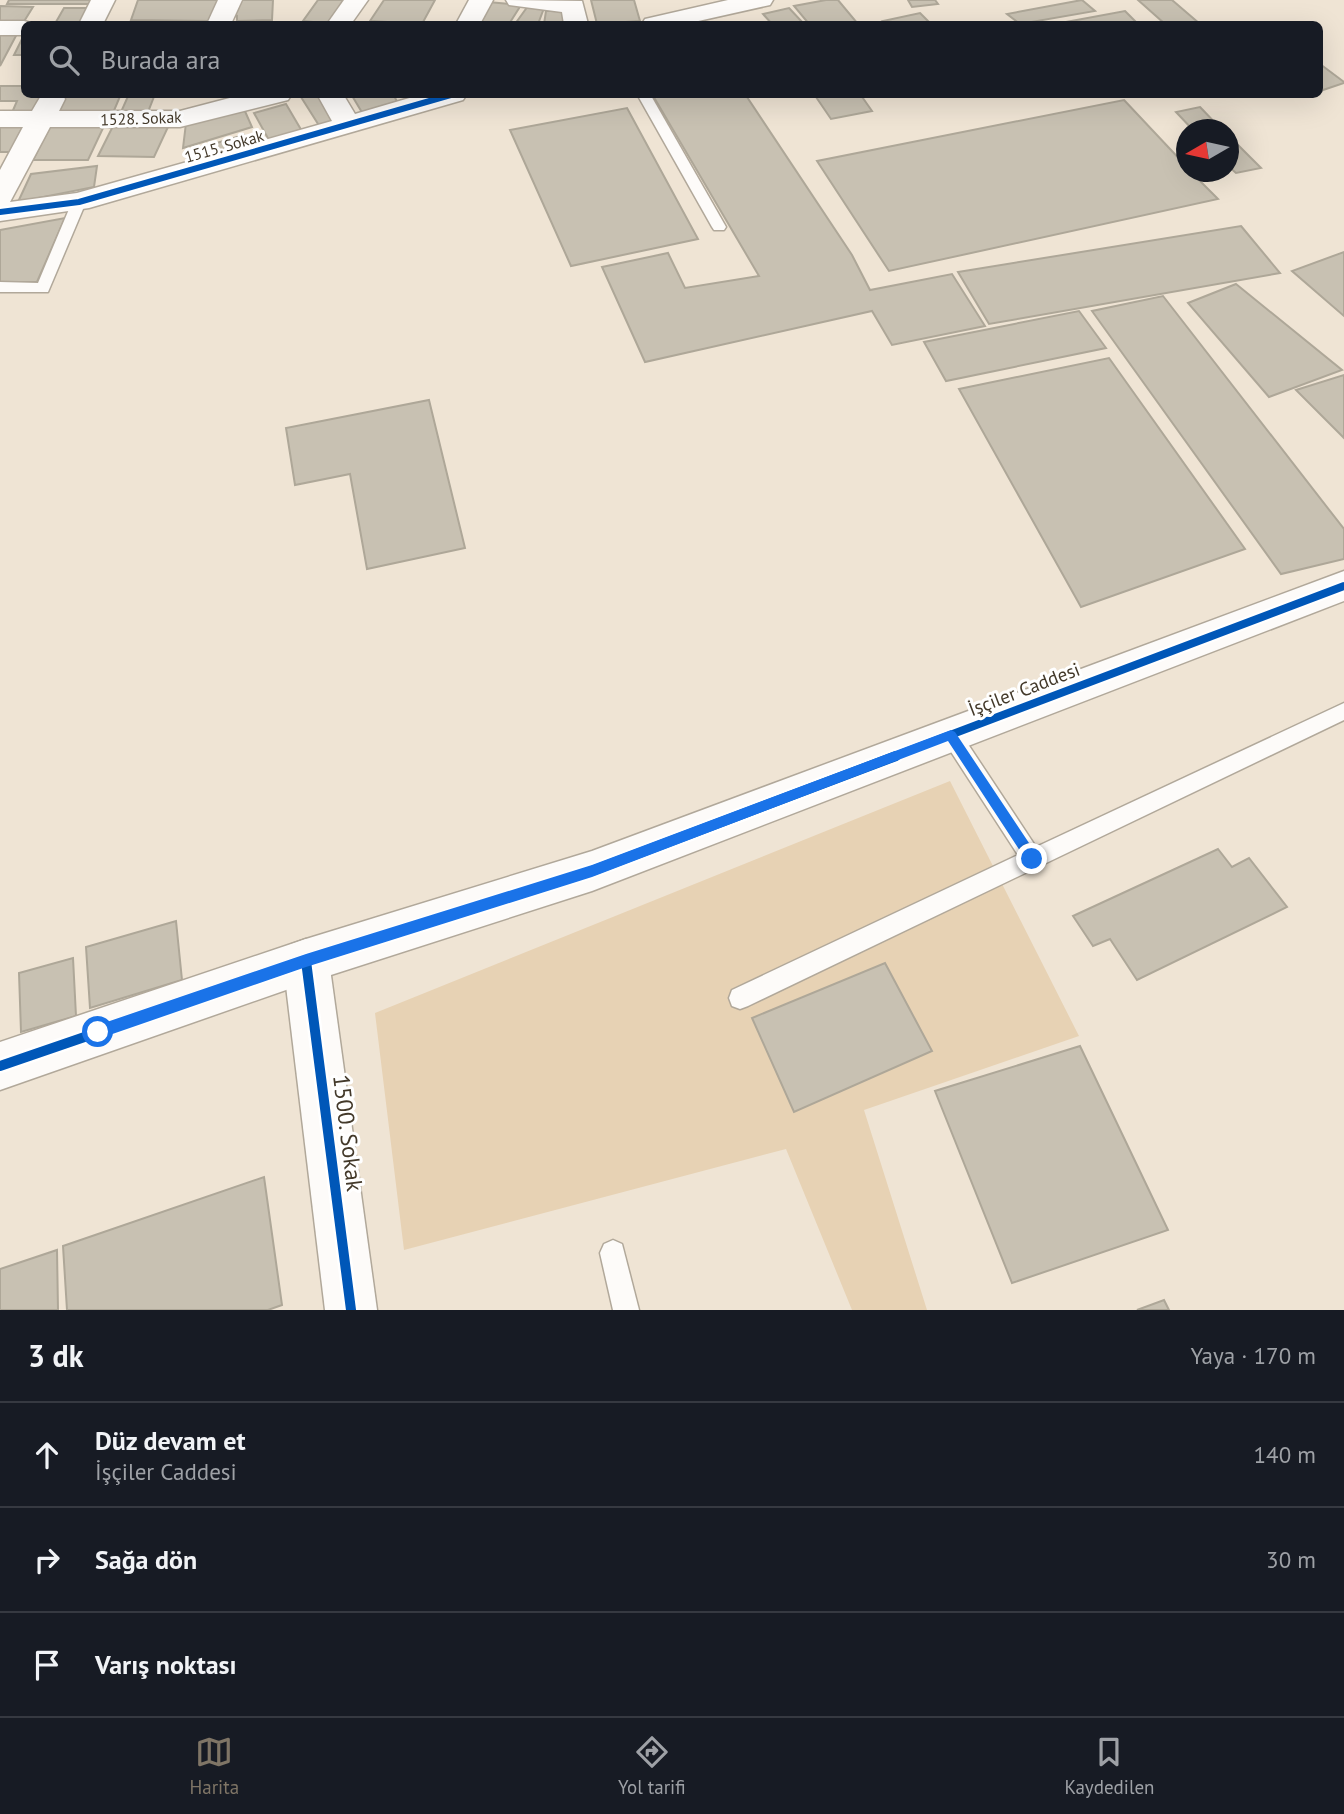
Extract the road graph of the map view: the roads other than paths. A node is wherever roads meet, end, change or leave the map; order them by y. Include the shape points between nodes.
1 (103, 0) edge
2 (230, 0) edge
3 (356, 0) edge
4 (481, 0) edge
5 (517, 0) edge
6 (761, 0) edge
7 (92, 21) edge
8 (220, 21) edge
9 (341, 21) edge
10 (470, 21) edge
11 (576, 21) edge
12 (667, 21) edge
13 (0, 28) edge
14 (21, 28) edge
15 (52, 98) edge
16 (250, 98) edge
17 (332, 98) edge
18 (440, 98) edge
19 (645, 98) edge
20 (185, 107) edge
21 (0, 119) edge
22 (41, 119) junction
23 (348, 125) junction
24 (154, 181) junction
25 (0, 195) edge
26 (79, 202) junction
27 (0, 212) edge
28 (719, 227) dead end
29 (0, 288) edge
30 (1344, 586) edge
31 (1344, 710) edge
32 (951, 735) junction
33 (1032, 859) junction
34 (306, 961) junction
35 (740, 998) dead end
36 (0, 1066) edge
37 (613, 1254) dead end
38 (351, 1310) edge
39 (626, 1310) edge

1 - 7 street
2 - 8 street
3 - 9 street
4 - 10 street
5 - 11 street via 573,6
6 - 12 street
13 - 14 street
15 - 22 street
16 - 20 street, 1528. Sokak
17 - 23 street
18 - 23 street, 1515. Sokak
19 - 28 lane
20 - 22 street, 1528. Sokak
20 - 24 street
21 - 22 street, 1528. Sokak
22 - 25 street
23 - 24 street, 1515. Sokak
24 - 26 street, 1515. Sokak
26 - 27 street, 1515. Sokak
26 - 29 lane via 43,288
30 - 32 street, İşçiler Caddesi
31 - 33 lane
32 - 33 lane
32 - 34 street, İşçiler Caddesi via 592,871
33 - 35 lane
34 - 36 street, İşçiler Caddesi
34 - 38 street, 1500. Sokak
37 - 39 lane

